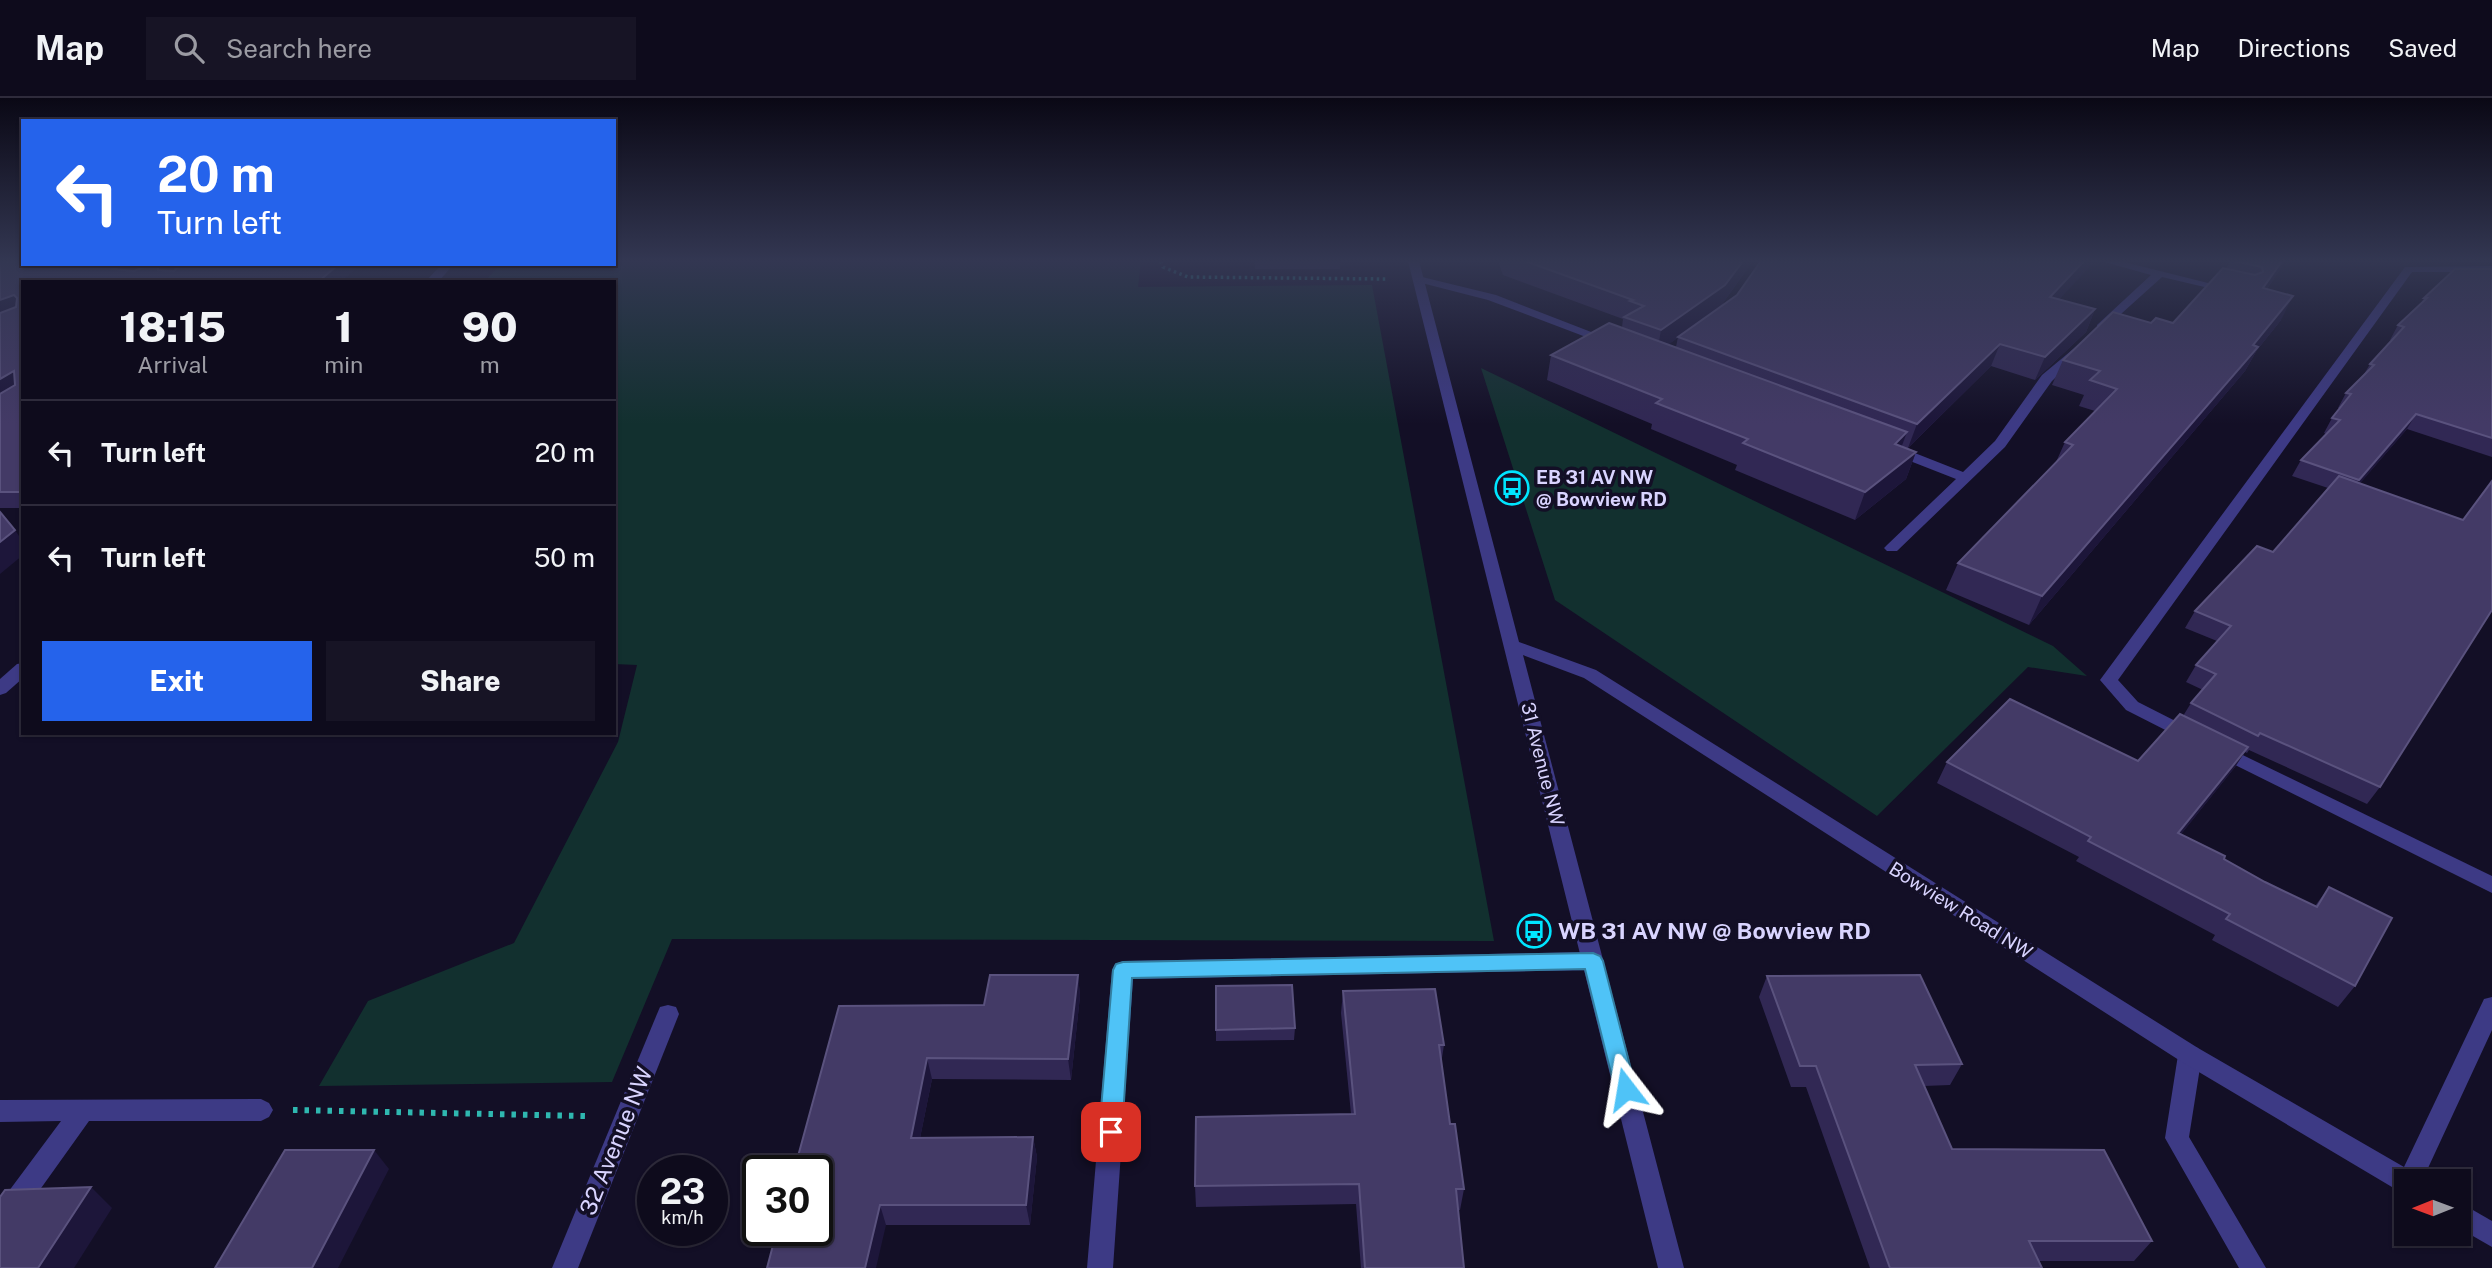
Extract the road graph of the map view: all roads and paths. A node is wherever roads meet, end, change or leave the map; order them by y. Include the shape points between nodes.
1 (1427, 316) edge
2 (1540, 316) edge
3 (2113, 316) edge
4 (2375, 316) edge
5 (1623, 346) edge
6 (1878, 444) edge
7 (1967, 478) junction
8 (1892, 548) dead end
9 (1513, 646) junction
10 (21, 670) edge
11 (0, 690) edge
12 (2492, 886) edge
13 (1593, 961) junction
14 (2492, 1006) edge
15 (668, 1014) dead end
16 (2190, 1055) junction
17 (261, 1110) joint
18 (0, 1111) edge
19 (83, 1111) junction
20 (625, 1117) junction
21 (2414, 1169) edge
22 (2394, 1174) edge
23 (2471, 1222) edge
24 (0, 1224) edge
25 (2492, 1235) edge
26 (565, 1268) edge
27 (1100, 1268) edge
28 (1671, 1268) edge
29 (2253, 1268) edge

1 - 9 street, 31 Avenue NW
2 - 5 street
3 - 7 street via 2046,377 2000,444
4 - 12 street via 2109,680 2132,706
6 - 7 street
7 - 8 street
9 - 13 street, 31 Avenue NW
9 - 16 street, Bowview Road NW via 1590,674
10 - 11 street
13 - 27 street via 1123,970
13 - 28 street, 31 Avenue NW
14 - 21 street
15 - 20 street, 32 Avenue NW
16 - 22 street, Bowview Road NW
16 - 29 street via 2177,1138
17 - 19 street
17 - 20 path
18 - 19 street
19 - 24 street
20 - 26 street, 32 Avenue NW
23 - 25 street

